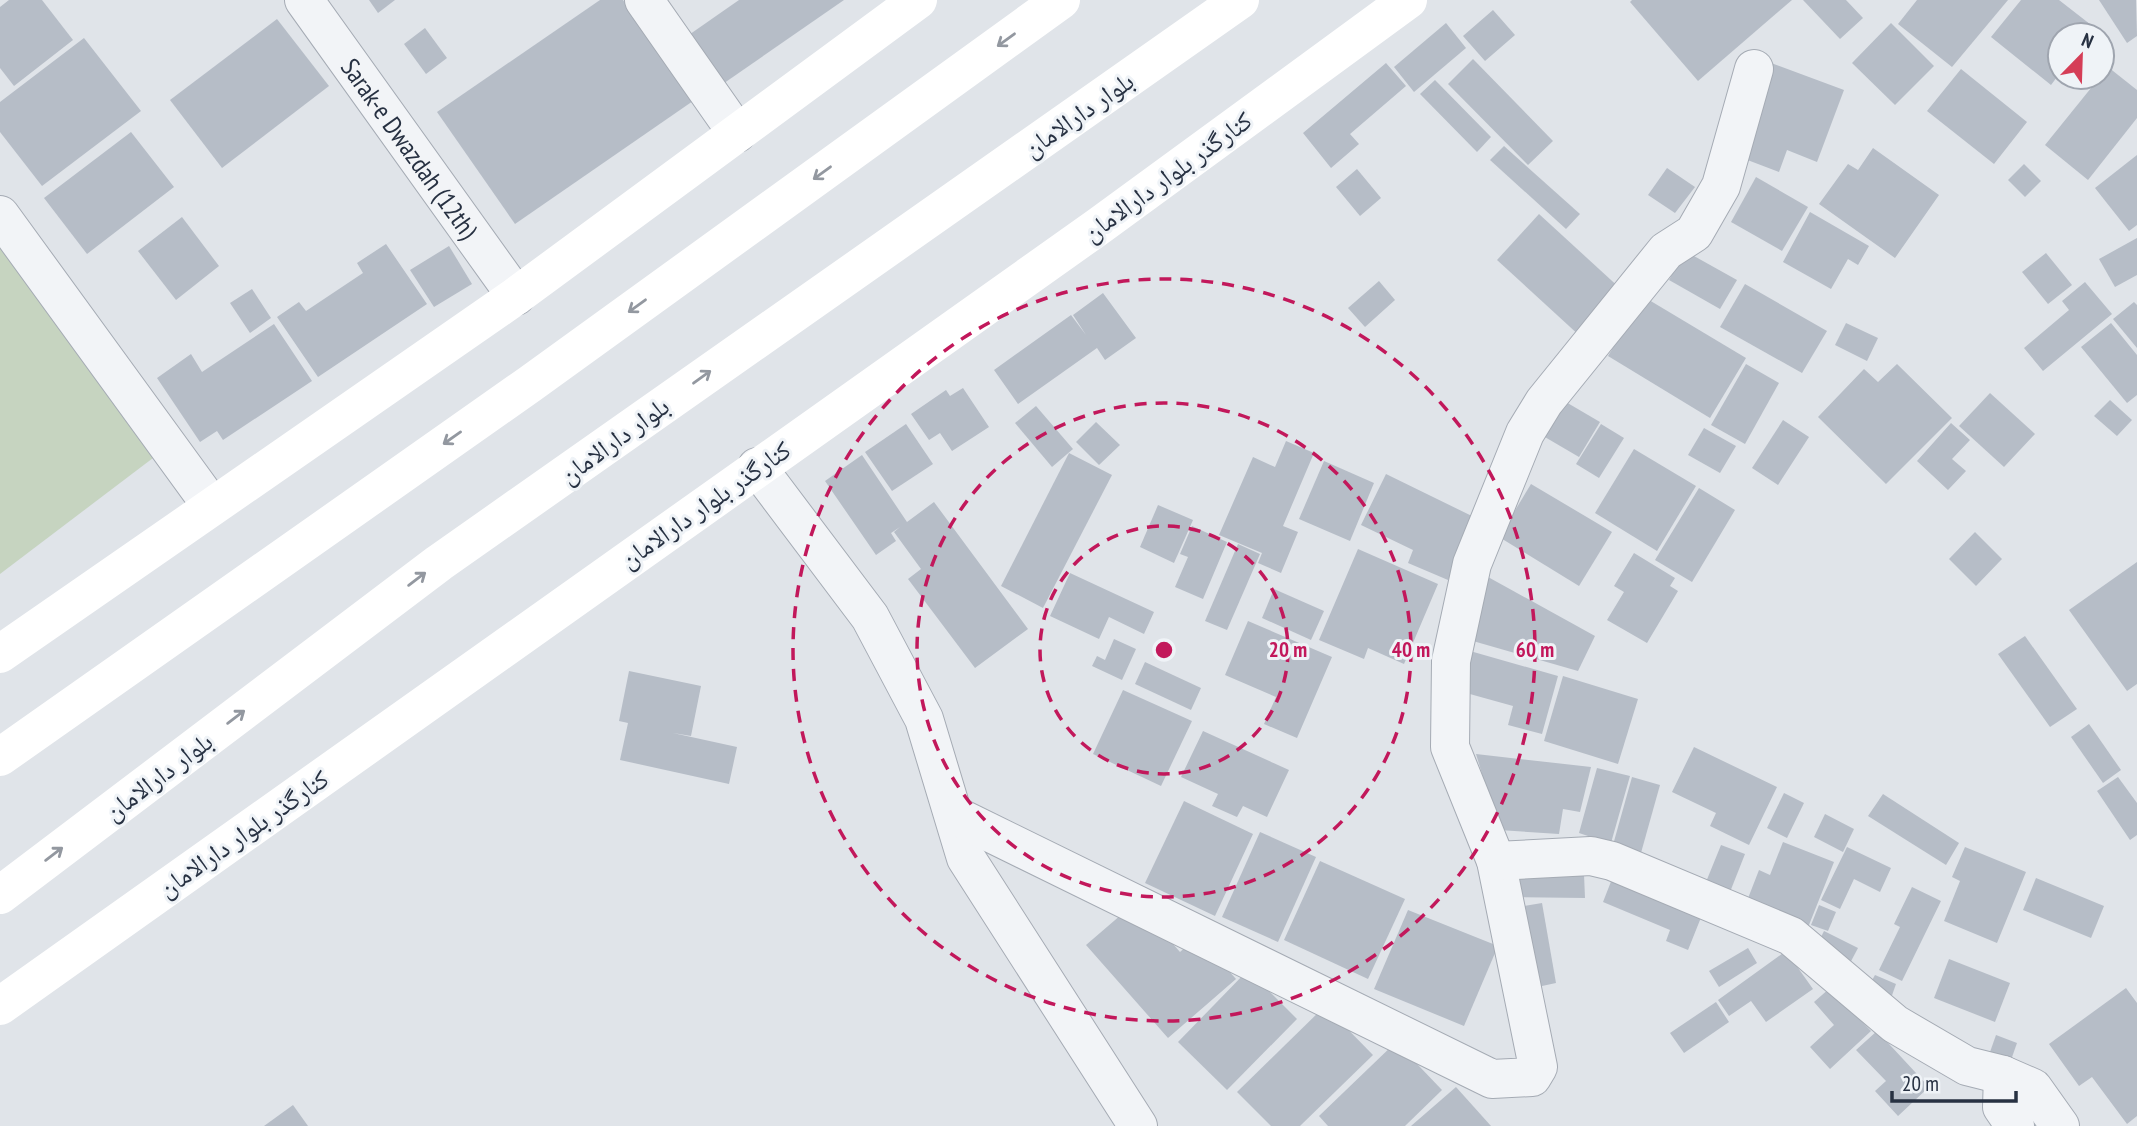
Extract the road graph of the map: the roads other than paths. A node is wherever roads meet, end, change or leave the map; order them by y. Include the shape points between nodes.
1 (304, 0) edge
2 (644, 0) edge
3 (918, 0) edge
4 (1061, 0) edge
5 (1240, 0) edge
6 (1408, 0) edge
7 (1754, 69) dead end
8 (737, 133) junction
9 (0, 215) edge
10 (516, 296) junction
11 (757, 467) junction
12 (211, 505) junction
13 (0, 654) edge
14 (0, 757) edge
15 (954, 815) junction
16 (1496, 861) junction
17 (0, 895) edge
18 (0, 1006) edge
19 (2003, 1075) junction
20 (1138, 1126) edge
21 (2015, 1126) edge
22 (2060, 1126) edge

1 - 10 street, Sarak-e Dwazdah (12th)
2 - 8 street
3 - 8 street
4 -> 14 street via 541,376
17 -> 5 street, بلوار دارالامان via 439,563
6 - 11 street, کنارگذر بلوار دارالامان
7 - 16 street via 1721,187 1694,233 1665,251 1544,402 1525,433 1472,564 1451,661 1450,747
8 - 10 street
9 - 12 street
10 - 12 street
11 - 15 street via 870,617 924,719
11 - 18 street, کنارگذر بلوار دارالامان
12 - 13 street
15 - 16 street via 1492,1079 1532,1077 1538,1067
15 - 20 street via 966,858
16 - 19 street via 1591,856 1612,861 1791,936 1895,1024 1967,1066
19 - 21 street via 2002,1107
19 - 22 street via 2032,1088

